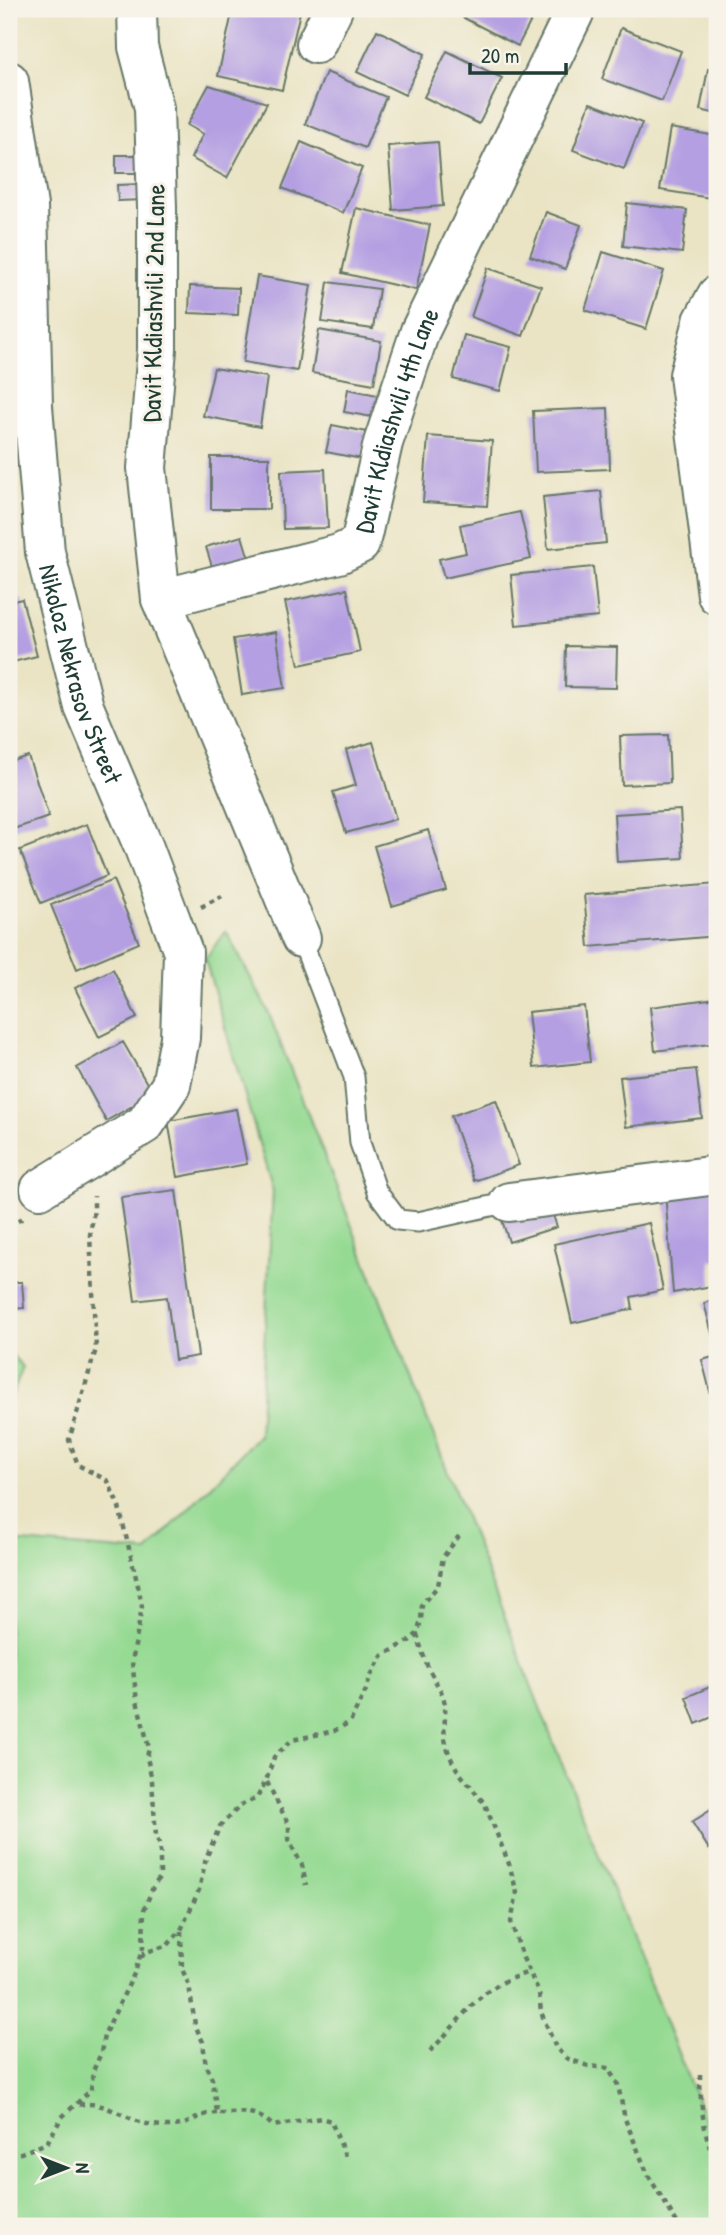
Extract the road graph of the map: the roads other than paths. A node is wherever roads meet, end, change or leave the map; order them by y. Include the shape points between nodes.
1 (137, 9) edge
2 (334, 9) edge
3 (576, 9) edge
4 (316, 44) dead end
5 (9, 81) edge
6 (717, 295) edge
7 (717, 595) edge
8 (161, 599) junction
9 (301, 938) joint
10 (717, 1175) edge
11 (40, 1189) dead end
12 (509, 1202) joint

1 - 8 street, Davit Kldiashvili 2nd Lane via 138,47 154,108 157,349 147,468
2 - 4 street
3 - 8 street, Davit Kldiashvili 4th Lane via 420,331 383,443 360,544 339,554
5 - 11 street, Nikoloz Nekrasov Street via 28,206 33,406 45,552 84,707 183,952 180,1038 172,1084 145,1125
6 - 7 street via 703,321 689,376
8 - 9 street
9 - 12 lane via 354,1077 360,1143 377,1192 398,1220 418,1222
10 - 12 street

